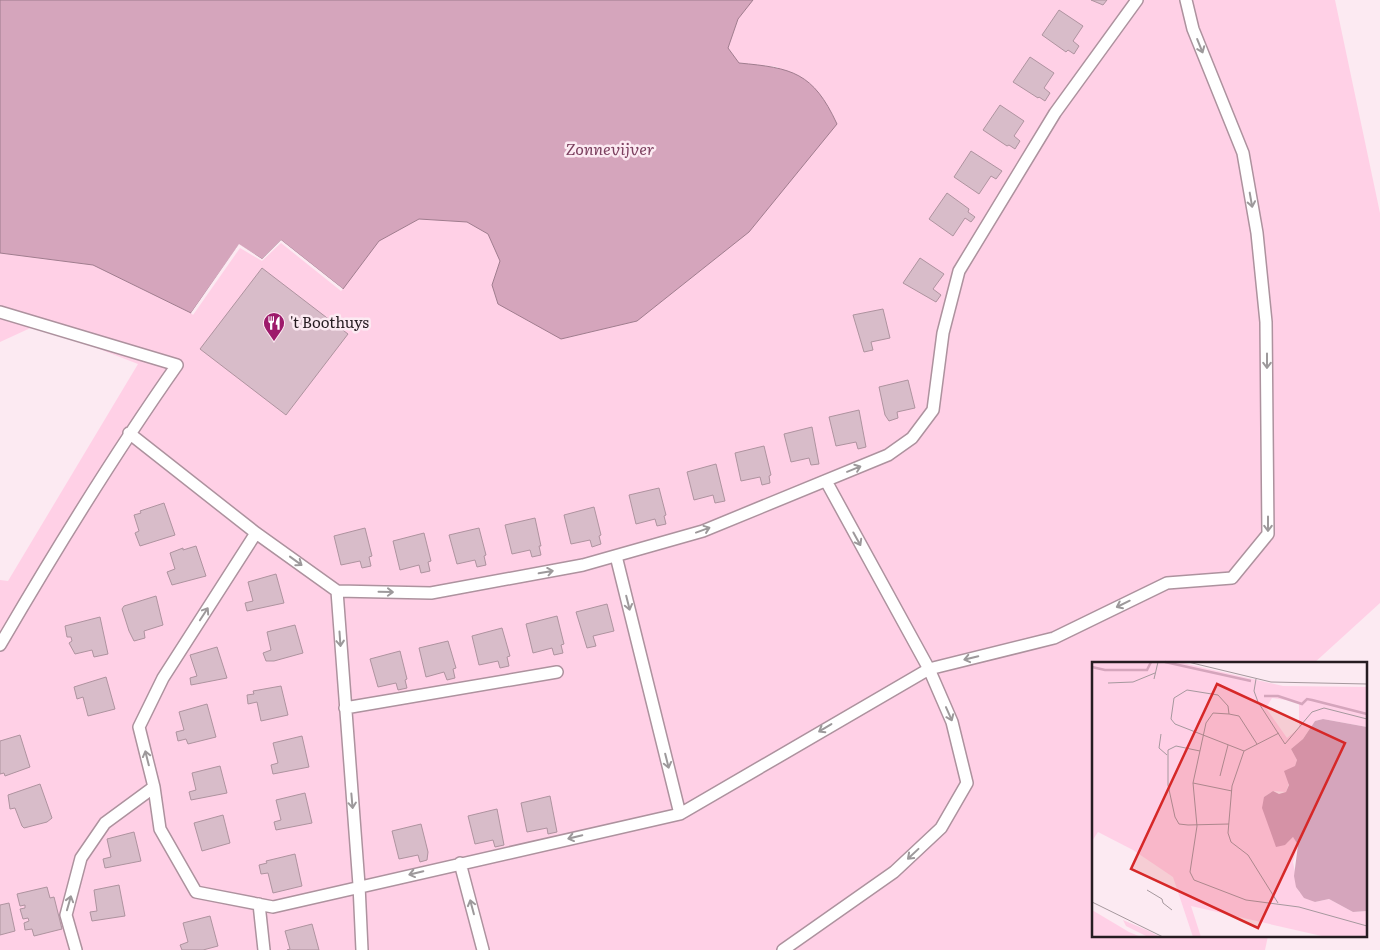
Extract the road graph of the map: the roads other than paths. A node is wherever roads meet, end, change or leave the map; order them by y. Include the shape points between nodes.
1 (1137, 0) edge
2 (1186, 0) edge
3 (0, 312) edge
4 (129, 433) junction
5 (826, 480) junction
6 (256, 533) junction
7 (616, 556) junction
8 (337, 591) junction
9 (0, 645) edge
10 (929, 669) junction
11 (557, 672) dead end
12 (345, 708) junction
13 (154, 787) junction
14 (680, 814) junction
15 (460, 863) junction
16 (360, 885) junction
17 (259, 904) junction
18 (76, 950) edge
19 (264, 950) edge
20 (362, 950) edge
21 (484, 950) edge
22 (783, 950) edge

5 -> 1 lane via 888,455 912,438 933,410 943,333 959,271 1056,112
2 -> 10 lane via 1193,29 1243,153 1257,233 1266,322 1268,534 1232,578 1167,583 1054,638
3 - 4 lane via 177,365
4 - 6 lane
4 - 9 lane
7 -> 5 lane via 703,531
5 -> 10 lane
6 -> 8 lane
13 -> 6 lane via 139,727 163,678
8 -> 7 lane via 431,593
7 -> 14 lane
8 -> 12 lane
10 -> 14 lane
10 -> 22 lane via 952,722 967,783 941,828 894,872
11 - 12 lane
12 -> 16 lane
13 - 17 lane via 160,829 196,892
18 -> 13 lane via 66,914 81,858 105,823
14 -> 15 lane
15 -> 16 lane
21 -> 15 lane
16 - 17 lane via 273,907
16 - 20 lane
17 - 19 lane

